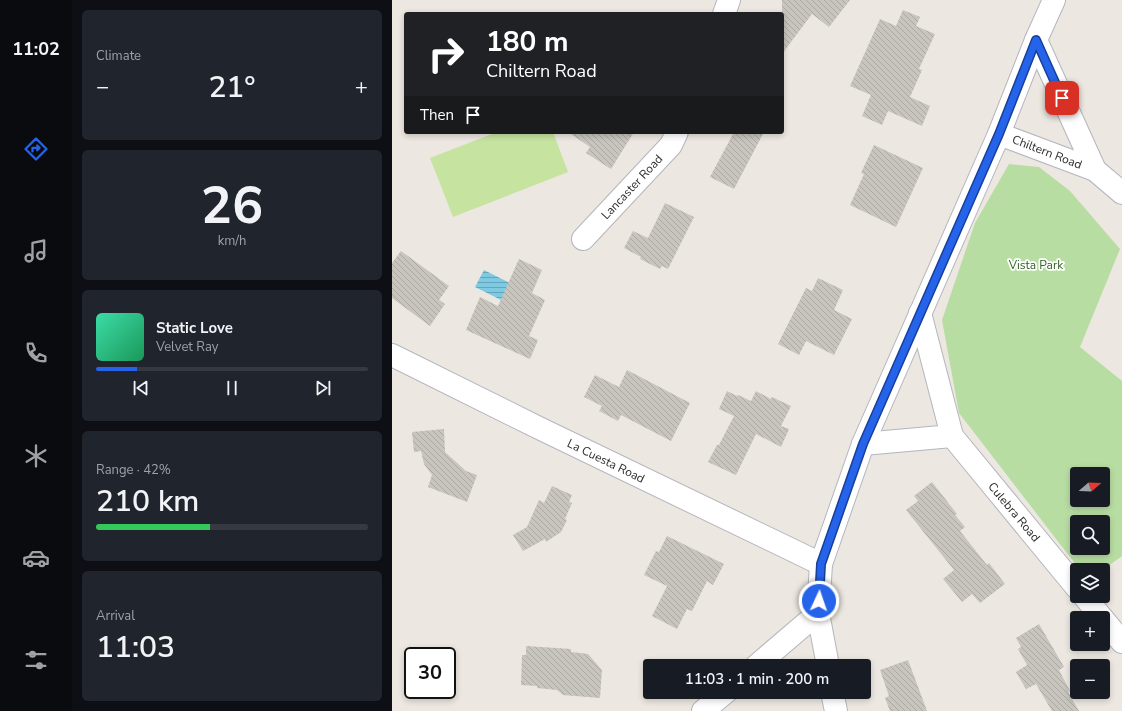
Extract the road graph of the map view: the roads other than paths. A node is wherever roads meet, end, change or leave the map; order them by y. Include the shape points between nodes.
1 (729, 0) edge
2 (1054, 0) edge
3 (725, 12) edge
4 (1036, 40) junction
5 (676, 134) edge
6 (999, 134) junction
7 (1095, 170) junction
8 (1122, 192) edge
9 (583, 239) dead end
10 (920, 313) junction
11 (392, 355) edge
12 (952, 436) junction
13 (863, 444) junction
14 (821, 564) junction
15 (1070, 579) edge
16 (1090, 603) edge
17 (1097, 611) edge
18 (818, 613) junction
19 (1110, 627) edge
20 (1122, 642) edge
21 (764, 659) edge
22 (827, 659) edge
23 (718, 699) edge
24 (833, 699) edge
25 (703, 711) edge
26 (836, 711) edge

1 - 3 street
2 - 4 street
4 - 6 street
4 - 7 street, Chiltern Road
5 - 9 street, Lancaster Road via 671,145
6 - 7 street, Chiltern Road
6 - 10 street
7 - 8 street, Chiltern Road
10 - 12 street, Culebra Road
10 - 13 street
11 - 14 street, La Cuesta Road
12 - 13 street
12 - 15 street, Culebra Road
13 - 14 street
14 - 18 street
16 - 17 street
18 - 21 street
18 - 22 street
19 - 20 street
23 - 25 street
24 - 26 street

